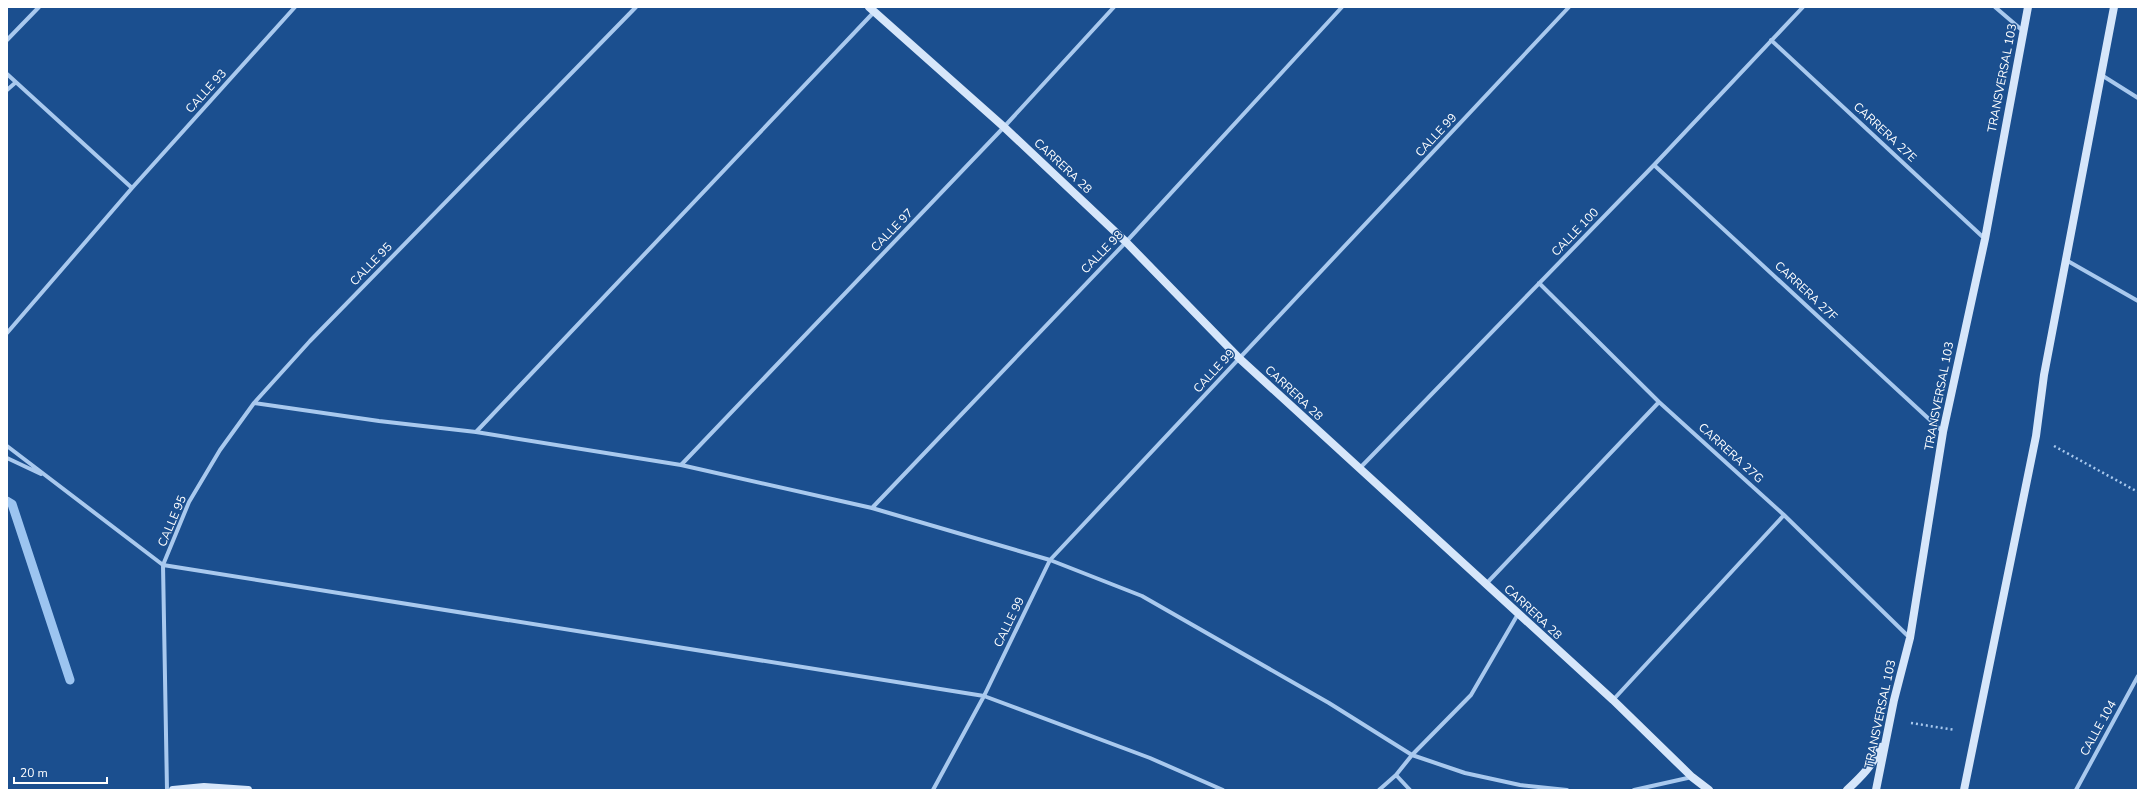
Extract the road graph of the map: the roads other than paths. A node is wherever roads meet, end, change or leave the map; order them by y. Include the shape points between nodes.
1 (39, 7) edge
2 (295, 7) edge
3 (636, 7) edge
4 (1114, 7) edge
5 (1342, 7) edge
6 (1569, 7) edge
7 (1803, 7) edge
8 (1996, 7) edge
9 (2028, 7) edge
10 (2114, 7) edge
11 (872, 9) edge
12 (2023, 32) junction
13 (7, 40) edge
14 (1772, 40) junction
15 (7, 74) edge
16 (2103, 76) junction
17 (15, 83) junction
18 (7, 90) edge
19 (2138, 98) edge
20 (1004, 127) junction
21 (1654, 165) junction
22 (132, 188) junction
23 (1985, 238) junction
24 (1126, 242) junction
25 (2066, 260) junction
26 (1539, 284) junction
27 (2138, 301) edge
28 (7, 333) edge
29 (1240, 359) junction
30 (1659, 402) junction
31 (254, 403) junction
32 (476, 432) junction
33 (1943, 432) junction
34 (7, 446) edge
35 (7, 458) edge
36 (681, 465) junction
37 (1359, 469) junction
38 (49, 479) junction
39 (872, 508) junction
40 (1784, 515) junction
41 (1050, 560) junction
42 (163, 565) junction
43 (1486, 584) junction
44 (1518, 614) junction
45 (1910, 638) junction
46 (2138, 676) edge
47 (984, 696) junction
48 (1613, 700) junction
49 (1887, 733) junction
50 (1412, 755) junction
51 (1396, 775) junction
52 (1692, 777) junction
53 (167, 790) edge
54 (173, 790) edge
55 (248, 790) edge
56 (933, 790) edge
57 (1223, 790) edge
58 (1380, 790) edge
59 (1410, 790) edge
60 (1566, 790) edge
61 (1634, 790) edge
62 (1709, 790) edge
63 (1847, 790) edge
64 (1876, 790) edge
65 (1964, 790) edge
66 (2076, 790) edge

1 - 13 street
2 - 22 street, CALLE 93
3 - 31 street, CALLE 95 via 310,341
4 - 20 street, CALLE 97
5 - 24 street, CALLE 98
6 - 29 street, CALLE 99
7 - 14 street, CALLE 100
8 - 12 street
9 - 12 street, TRANSVERSAL 103
10 - 16 street
11 - 20 street, CARRERA 28
11 - 32 street
12 - 23 street, TRANSVERSAL 103
14 - 21 street, CALLE 100
14 - 23 street, CARRERA 27E
15 - 17 street
16 - 19 street
16 - 25 street
17 - 18 street
17 - 22 street
20 - 24 street, CARRERA 28
20 - 36 street, CALLE 97
21 - 26 street, CALLE 100
21 - 33 street, CARRERA 27F
22 - 28 street, CALLE 93
23 - 33 street, TRANSVERSAL 103
24 - 29 street, CARRERA 28
24 - 39 street, CALLE 98
25 - 27 street
25 - 65 street via 2044,375 2036,436
26 - 30 street, CARRERA 27G
26 - 37 street, CALLE 100
29 - 37 street, CARRERA 28
29 - 41 street, CALLE 99
30 - 40 street, CARRERA 27G
30 - 43 street
31 - 32 street
31 - 42 street, CALLE 95 via 220,450 189,502
32 - 36 street
33 - 45 street, TRANSVERSAL 103
34 - 38 street
35 - 38 street
36 - 39 street
37 - 43 street, CARRERA 28
38 - 42 street
39 - 41 street
40 - 45 street, CARRERA 27G
40 - 48 street
41 - 47 street, CALLE 99
41 - 50 street via 1142,596 1329,703
42 - 47 street
42 - 53 street
43 - 44 street, CARRERA 28
44 - 48 street, CARRERA 28
44 - 50 street via 1470,694
45 - 49 street, TRANSVERSAL 103
46 - 66 street, CALLE 104
47 - 56 street, CALLE 99
47 - 57 street via 1150,758
48 - 52 street, CARRERA 28
49 - 63 street via 1877,756
49 - 64 street, TRANSVERSAL 103
50 - 51 street
50 - 60 street via 1465,773 1520,785
51 - 58 street
51 - 59 street
52 - 61 street
52 - 62 street, CARRERA 28
54 - 55 street via 204,787

